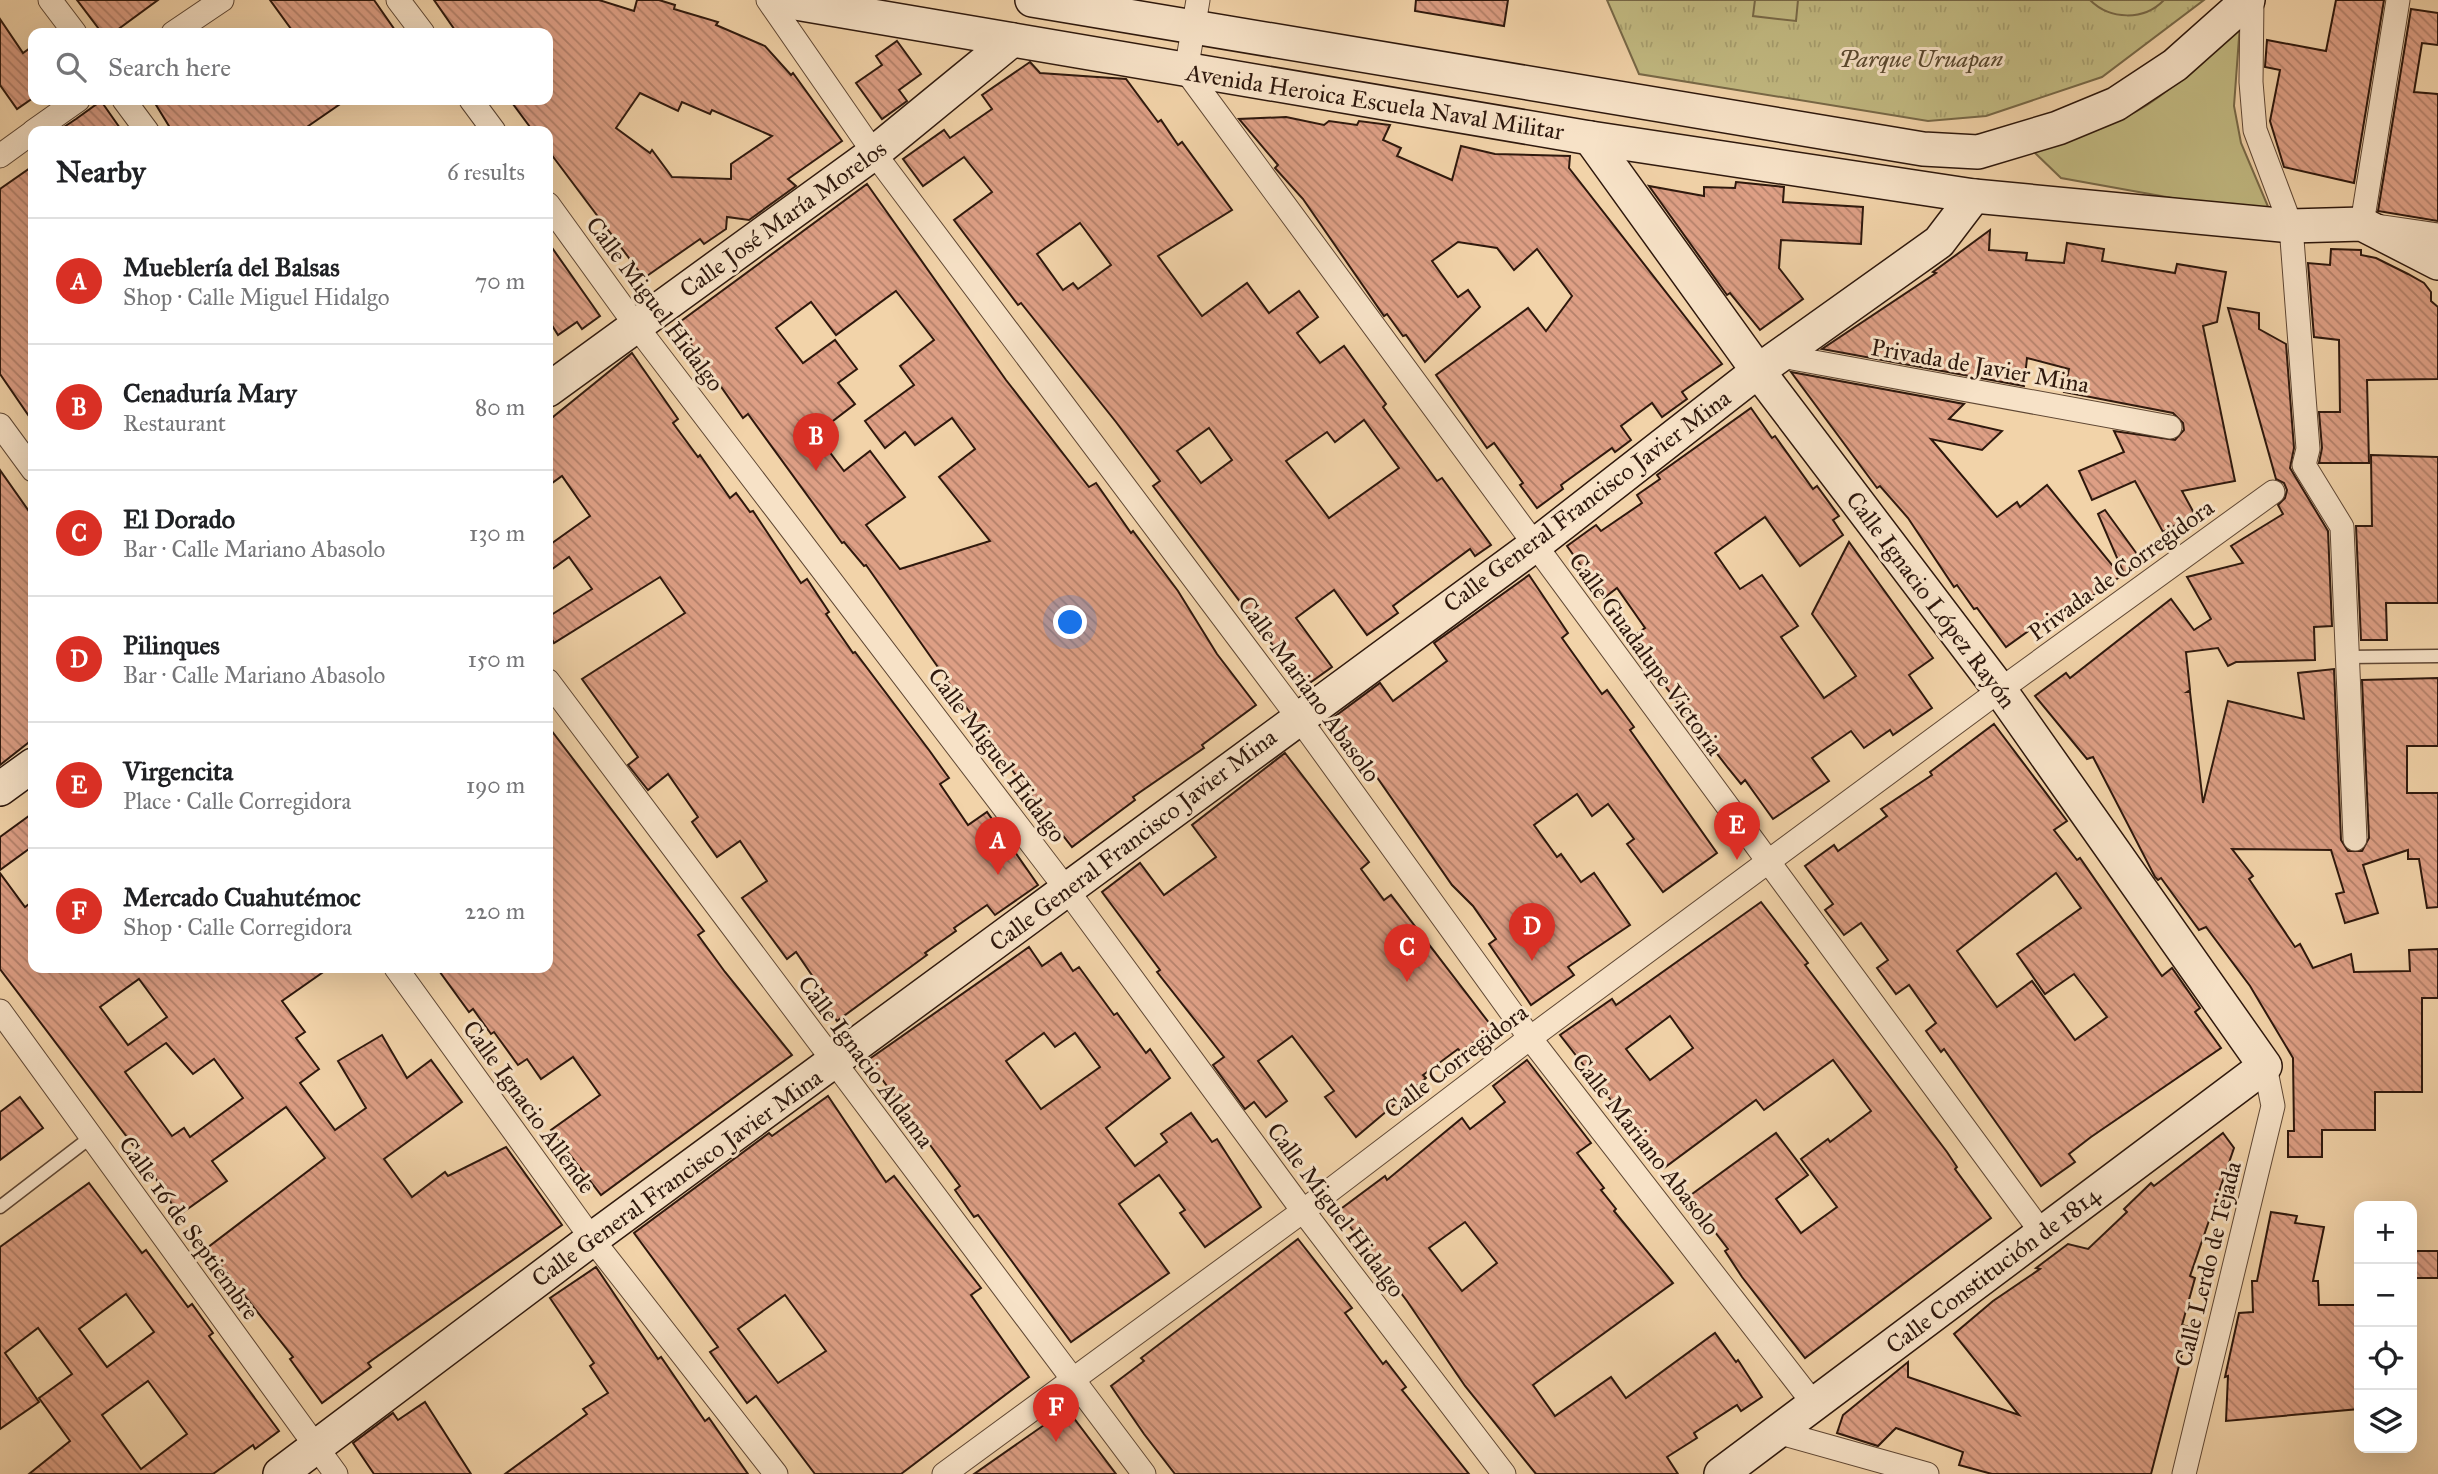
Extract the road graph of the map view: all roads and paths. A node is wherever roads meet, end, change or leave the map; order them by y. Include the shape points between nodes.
1 (50, 0) edge
2 (222, 0) edge
3 (398, 0) edge
4 (768, 0) edge
5 (778, 0) edge
6 (1032, 0) edge
7 (2250, 0) edge
8 (2398, 0) edge
9 (1195, 14) edge
10 (71, 28) edge
11 (180, 28) edge
12 (419, 28) edge
13 (1012, 40) junction
14 (1186, 71) junction
15 (71, 105) edge
16 (128, 105) edge
17 (475, 105) edge
18 (42, 126) edge
19 (142, 126) edge
20 (490, 126) edge
21 (28, 136) edge
22 (1590, 138) junction
23 (1978, 152) junction
24 (874, 153) junction
25 (0, 156) edge
26 (1974, 196) junction
27 (553, 211) edge
28 (2361, 225) junction
29 (2291, 226) junction
30 (2438, 235) edge
31 (2438, 263) edge
32 (637, 327) junction
33 (1769, 363) junction
34 (553, 386) edge
35 (0, 425) edge
36 (2170, 426) dead end
37 (28, 463) edge
38 (2273, 492) dead end
39 (1535, 545) junction
40 (2438, 656) edge
41 (2346, 657) junction
42 (553, 688) edge
43 (2000, 690) junction
44 (1298, 717) junction
45 (28, 769) edge
46 (0, 789) edge
47 (2356, 839) dead end
48 (1767, 865) junction
49 (1067, 890) junction
50 (400, 973) edge
51 (0, 1011) edge
52 (1530, 1038) junction
53 (834, 1063) junction
54 (2265, 1066) junction
55 (91, 1137) junction
56 (0, 1207) edge
57 (1303, 1211) junction
58 (2042, 1233) junction
59 (592, 1239) junction
60 (1071, 1379) junction
61 (1814, 1404) junction
62 (1777, 1432) junction
63 (316, 1448) junction
64 (1726, 1472) edge
65 (280, 1474) edge
66 (336, 1474) edge
67 (776, 1474) edge
68 (944, 1474) edge
69 (1144, 1474) edge
70 (1504, 1474) edge
71 (1927, 1474) edge
72 (2184, 1474) edge

1 - 10 street
2 - 11 street
3 - 12 street
4 - 24 street, Calle Mariano Abasolo
5 - 13 street, Avenida Heroica Escuela Naval Militar
6 - 9 street, Avenida Heroica Escuela Naval Militar
7 - 23 street, Avenida Heroica Escuela Naval Militar via 2175,65 2116,104 2058,128
7 - 29 street via 2255,130
8 - 28 street
9 - 14 street
9 - 23 street, Avenida Heroica Escuela Naval Militar via 1923,149
13 - 14 street, Avenida Heroica Escuela Naval Militar
13 - 24 street, Calle José María Morelos
14 - 22 street, Avenida Heroica Escuela Naval Militar
14 - 39 street, Calle Guadalupe Victoria
15 - 18 street
16 - 19 street
17 - 20 street
21 - 25 street
22 - 26 street, Avenida Heroica Escuela Naval Militar
22 - 33 street, Calle Ignacio López Rayón
23 - 26 street
24 - 32 street, Calle José María Morelos
24 - 44 street, Calle Mariano Abasolo
26 - 29 street, Avenida Heroica Escuela Naval Militar
26 - 33 street, Calle General Francisco Javier Mina via 1939,242
27 - 32 street, Calle Miguel Hidalgo
28 - 29 street, Avenida Heroica Escuela Naval Militar
28 - 30 street
28 - 31 street, Avenida Heroica Escuela Naval Militar
29 - 41 street via 2308,449 2304,465 2342,527
32 - 34 street, Calle José María Morelos
32 - 49 street, Calle Miguel Hidalgo
33 - 36 street, Privada de Javier Mina
33 - 39 street, Calle General Francisco Javier Mina
33 - 43 street, Calle Ignacio López Rayón
35 - 37 street
38 - 43 street, Privada de Corregidora
39 - 44 street, Calle General Francisco Javier Mina
39 - 48 street, Calle Guadalupe Victoria
40 - 41 lane
41 - 47 street
42 - 53 street, Calle Ignacio Aldama
43 - 48 street, Calle Corregidora
43 - 54 street, Calle Ignacio López Rayón
44 - 49 street, Calle General Francisco Javier Mina
44 - 52 street, Calle Mariano Abasolo
45 - 46 street
48 - 52 street, Calle Corregidora
48 - 58 street, Calle Guadalupe Victoria
49 - 53 street, Calle General Francisco Javier Mina
49 - 57 street, Calle Miguel Hidalgo
50 - 59 street, Calle Ignacio Allende
51 - 55 street, Calle 16 de Septiembre
52 - 57 street, Calle Corregidora
52 - 61 street, Calle Mariano Abasolo
53 - 59 street, Calle General Francisco Javier Mina
53 - 60 street, Calle Ignacio Aldama
54 - 58 street, Calle Constitución de 1814
54 - 72 street, Calle Lerdo de Tejada via 2273,1106
55 - 56 lane
55 - 63 street, Calle 16 de Septiembre
57 - 60 street, Calle Corregidora
57 - 70 street, Calle Miguel Hidalgo
58 - 61 street, Calle Constitución de 1814
59 - 63 street, Calle General Francisco Javier Mina
59 - 67 street, Calle Ignacio Allende
60 - 68 street, Calle Corregidora
60 - 69 street, Calle Ignacio Aldama
61 - 62 street, Calle Constitución de 1814
62 - 64 street, Calle Constitución de 1814
62 - 71 street
63 - 65 street, Calle General Francisco Javier Mina
63 - 66 street, Calle 16 de Septiembre

